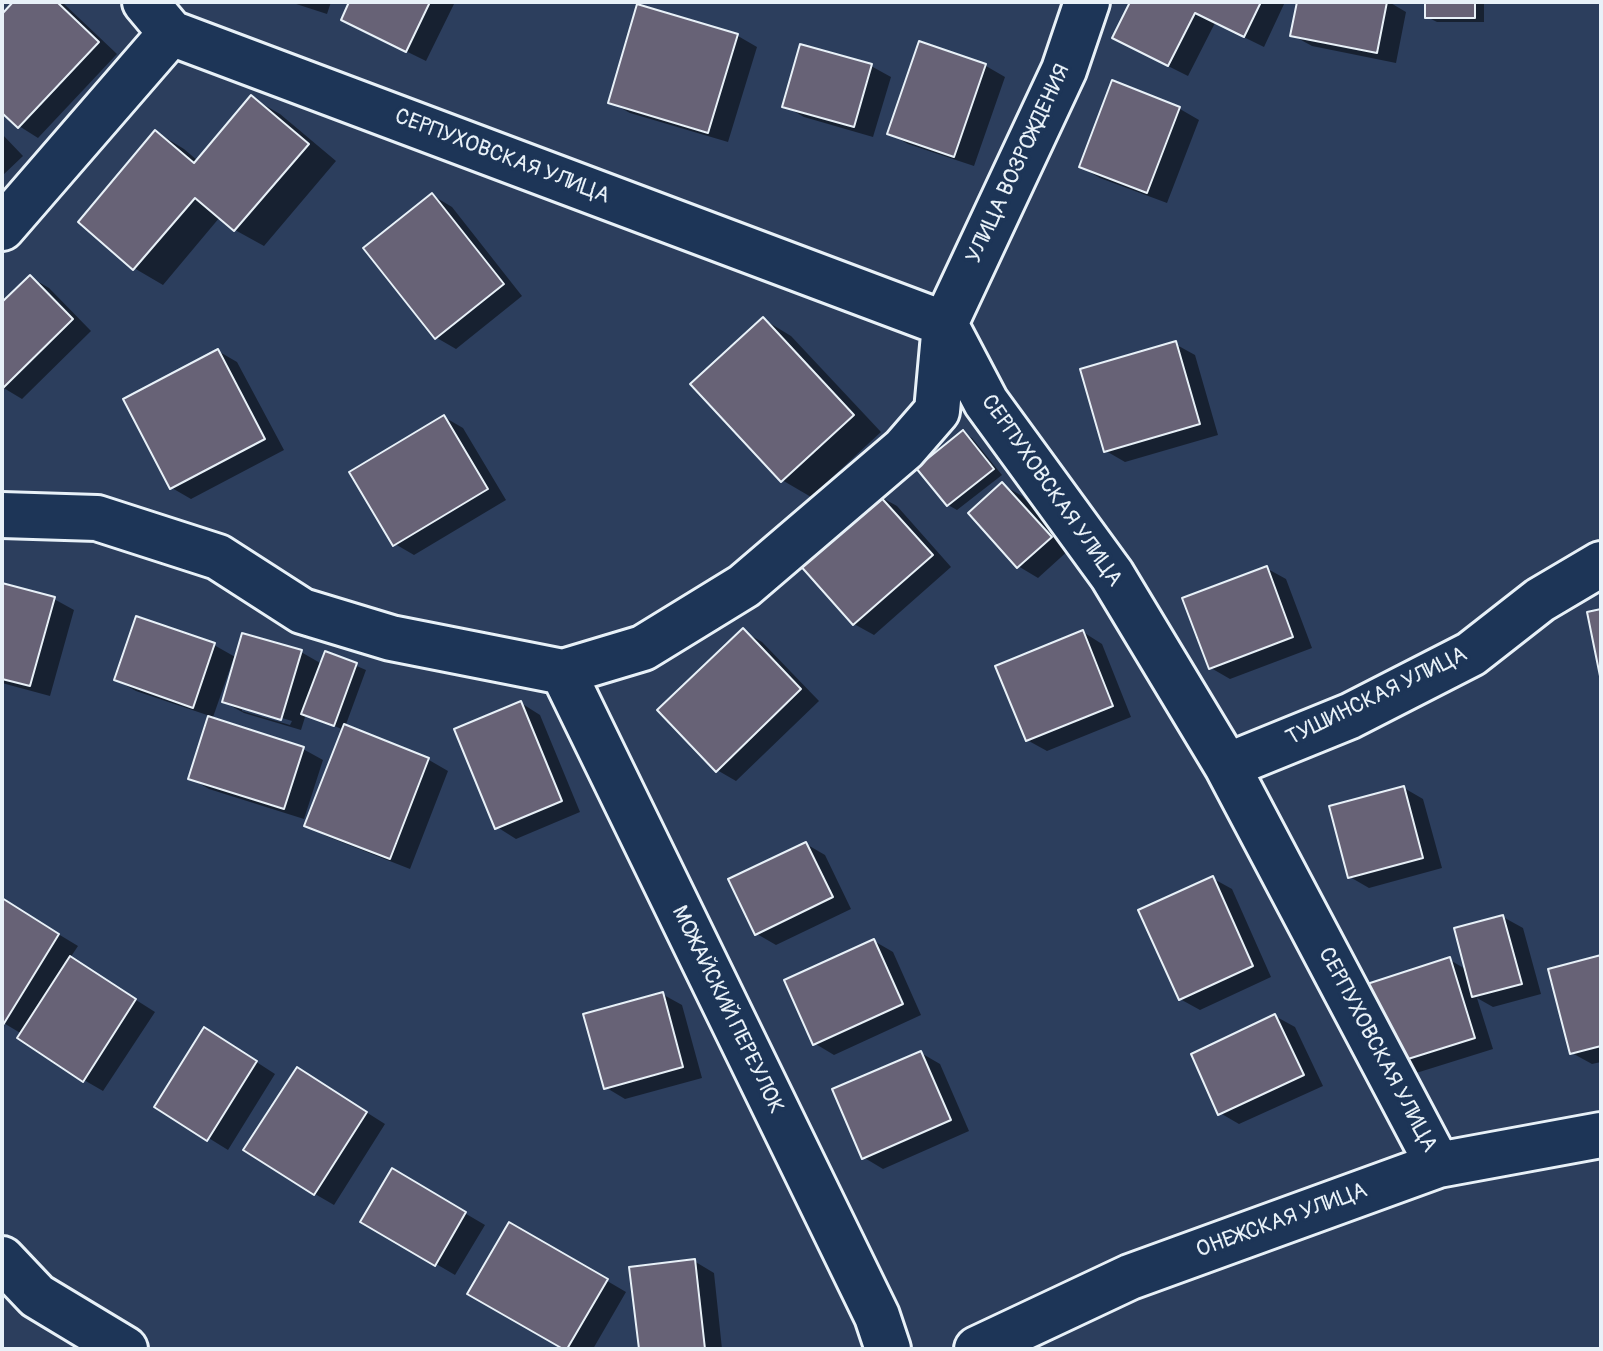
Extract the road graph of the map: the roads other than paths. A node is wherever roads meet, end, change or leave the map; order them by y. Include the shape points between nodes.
1 (1087, 2) edge
2 (158, 18) edge
3 (2, 228) edge
4 (945, 324) junction
5 (2, 515) edge
6 (1601, 564) edge
7 (563, 672) junction
8 (1227, 766) junction
9 (1601, 1135) edge
10 (1438, 1165) junction
11 (2, 1259) edge
12 (125, 1349) edge
13 (888, 1349) edge
14 (977, 1349) edge

1 - 4 street, УЛИЦА ВОЗРОЖДЕНИЯ via 1064,70
2 - 3 street
2 - 4 street, СЕРПУХОВСКАЯ УЛИЦА
4 - 7 street via 937,411 904,449 744,586 643,648
4 - 8 street, СЕРПУХОВСКАЯ УЛИЦА via 986,402 1112,575
5 - 7 street via 97,518 218,557 302,611 391,638
6 - 8 street, ТУШИНСКАЯ УЛИЦА via 1540,600 1471,654 1350,716
7 - 13 street, МОЖАЙСКИЙ ПЕРЕУЛОК via 877,1316
8 - 10 street, СЕРПУХОВСКАЯ УЛИЦА
9 - 10 street, ОНЕЖСКАЯ УЛИЦА
10 - 14 street, ОНЕЖСКАЯ УЛИЦА via 1130,1277
11 - 12 street via 37,1296

